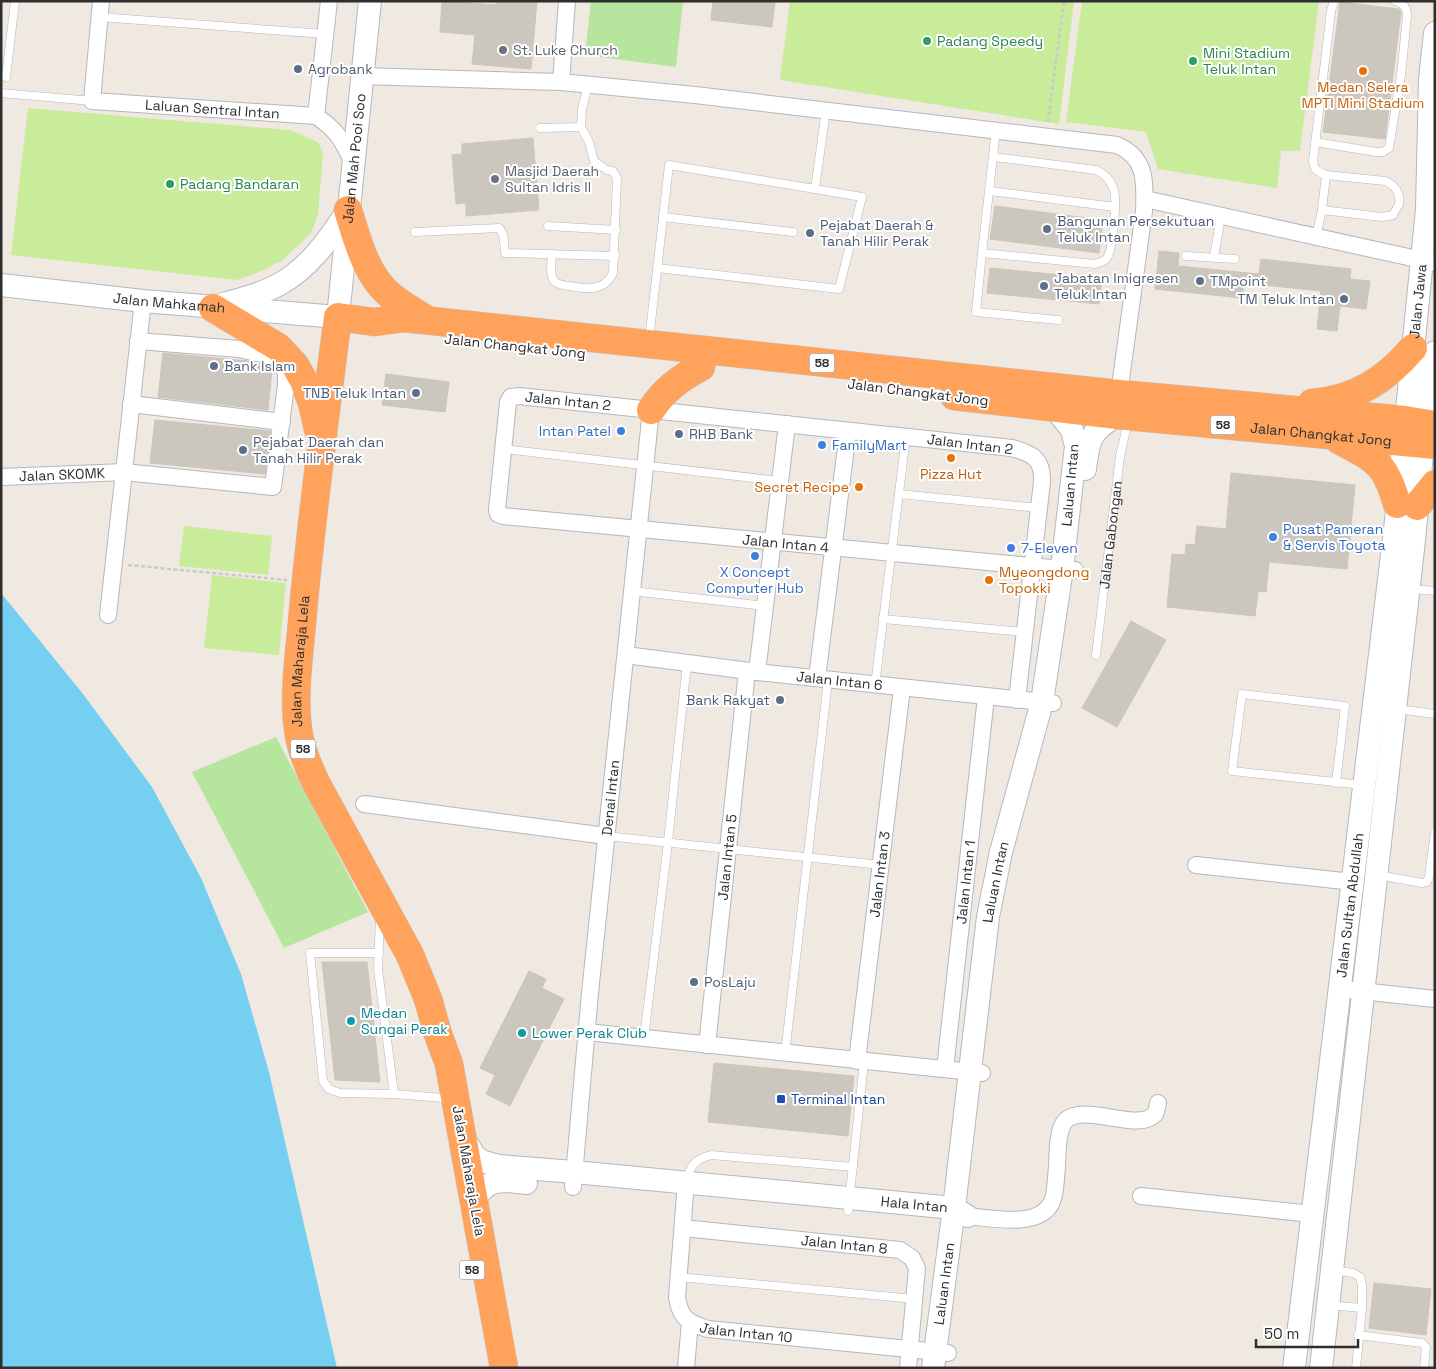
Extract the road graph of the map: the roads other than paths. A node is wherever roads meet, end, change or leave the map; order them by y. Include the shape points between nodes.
1 (15, 1) edge
2 (329, 1) edge
3 (370, 1) edge
4 (567, 1) edge
5 (1334, 1) edge
6 (1395, 1) edge
7 (100, 9) edge
8 (1435, 33) edge
9 (325, 34) junction
10 (362, 76) junction
11 (6, 77) dead end
12 (561, 82) junction
13 (588, 85) junction
14 (1, 93) edge
15 (92, 101) junction
16 (1432, 105) edge
17 (826, 110) junction
18 (316, 116) junction
19 (581, 127) junction
20 (540, 128) dead end
21 (996, 130) junction
22 (1315, 142) junction
23 (994, 157) junction
24 (352, 162) junction
25 (1326, 175) junction
26 (815, 188) junction
27 (990, 191) junction
28 (1144, 199) junction
29 (1114, 206) junction
30 (348, 210) junction
31 (1322, 210) junction
32 (1221, 216) junction
33 (663, 217) junction
34 (548, 226) dead end
35 (616, 230) junction
36 (415, 232) dead end
37 (793, 232) dead end
38 (1316, 238) junction
39 (982, 253) junction
40 (552, 254) junction
41 (615, 256) junction
42 (1186, 256) dead end
43 (1214, 257) junction
44 (1235, 259) dead end
45 (1428, 262) edge
46 (657, 268) junction
47 (1, 285) edge
48 (143, 301) junction
49 (213, 308) junction
50 (338, 317) junction
51 (1058, 320) dead end
52 (428, 321) junction
53 (374, 322) junction
54 (138, 341) junction
55 (648, 345) junction
56 (1424, 350) edge
57 (701, 367) junction
58 (132, 404) junction
59 (1054, 408) junction
60 (1122, 408) junction
61 (1271, 408) junction
62 (651, 410) junction
63 (282, 422) junction
64 (787, 424) junction
65 (848, 431) junction
66 (1421, 433) edge
67 (1329, 435) junction
68 (906, 437) junction
69 (322, 446) junction
70 (503, 449) junction
71 (645, 466) junction
72 (124, 472) junction
73 (1, 477) edge
74 (780, 481) junction
75 (1435, 484) edge
76 (899, 494) junction
77 (1407, 505) junction
78 (1038, 508) junction
79 (638, 530) junction
80 (773, 542) junction
81 (835, 548) junction
82 (892, 553) junction
83 (1032, 566) junction
84 (1069, 569) junction
85 (1409, 589) junction
86 (632, 591) junction
87 (1435, 591) edge
88 (765, 606) junction
89 (108, 615) dead end
90 (884, 619) junction
91 (1024, 632) junction
92 (626, 655) junction
93 (1096, 655) dead end
94 (687, 663) junction
95 (752, 671) junction
96 (823, 679) junction
97 (875, 685) junction
98 (902, 688) junction
99 (986, 696) junction
100 (1017, 700) junction
101 (1048, 703) junction
102 (1395, 708) junction
103 (1435, 714) edge
104 (1336, 782) junction
105 (1364, 786) junction
106 (364, 804) dead end
107 (1435, 832) edge
108 (606, 836) junction
109 (668, 842) junction
110 (728, 848) junction
111 (808, 856) junction
112 (881, 865) junction
113 (1196, 865) dead end
114 (1376, 875) junction
115 (1353, 882) junction
116 (380, 899) junction
117 (379, 953) junction
118 (1340, 988) junction
119 (1364, 991) junction
120 (1435, 999) edge
121 (587, 1032) junction
122 (438, 1034) junction
123 (644, 1038) junction
124 (707, 1045) junction
125 (785, 1054) junction
126 (861, 1062) junction
127 (945, 1069) junction
128 (976, 1072) junction
129 (394, 1094) junction
130 (443, 1098) junction
131 (1158, 1103) dead end
132 (462, 1137) junction
133 (853, 1167) junction
134 (573, 1179) junction
135 (686, 1190) junction
136 (1141, 1196) dead end
137 (474, 1201) junction
138 (848, 1204) junction
139 (958, 1214) junction
140 (1312, 1214) junction
141 (683, 1228) junction
142 (1331, 1270) junction
143 (678, 1277) junction
144 (915, 1298) junction
145 (1327, 1305) junction
146 (1362, 1308) junction
147 (690, 1322) junction
148 (1358, 1335) junction
149 (910, 1349) junction
150 (941, 1360) edge
151 (489, 1368) edge
152 (504, 1368) edge
153 (686, 1368) edge
154 (908, 1368) edge
155 (1294, 1368) edge
156 (1321, 1368) edge
157 (1356, 1368) edge
158 (1424, 1368) edge

1 - 11 lane
2 - 9 street
3 - 10 main road, Jalan Mah Pooi Soo
4 - 12 street
5 - 22 lane via 1330,11
6 - 22 lane via 1403,4 1408,16 1389,148 1376,152
7 - 9 lane
7 - 15 street
8 - 16 main road, Jalan Jawa
9 - 18 street
10 - 12 street
10 - 24 main road, Jalan Mah Pooi Soo
12 - 13 street
13 - 17 street
13 - 19 lane
14 - 15 lane
15 - 18 street, Laluan Sentral Intan
16 - 45 main road, Jalan Jawa
17 - 21 street
17 - 26 lane
18 - 24 street via 333,128
19 - 20 lane
19 - 35 lane via 594,161 616,175
21 - 23 lane
21 - 28 street via 1102,142 1128,150 1142,172
22 - 25 lane via 1314,168
23 - 27 lane
23 - 29 lane via 1104,173 1114,191
24 - 30 main road, Jalan Mah Pooi Soo
25 - 31 lane
25 - 31 lane via 1392,183 1399,203 1393,215 1382,217
26 - 33 lane via 668,165
26 - 46 lane via 862,197 839,289
27 - 29 lane
27 - 39 lane
28 - 32 street
28 - 60 street
29 - 39 lane via 1110,252 1106,260 1095,264
30 - 49 main road via 329,238 296,273 254,295
30 - 50 main road, Jalan Mah Pooi Soo
30 - 52 highway via 359,244 376,278 390,296
31 - 38 lane
32 - 38 street
32 - 43 lane
33 - 37 lane
33 - 46 lane
34 - 35 lane
35 - 41 lane
36 - 40 lane via 498,228 504,238 505,253
38 - 45 street
39 - 51 lane via 976,312
40 - 41 lane
40 - 41 lane via 553,280 588,290 609,281
42 - 43 lane
43 - 44 lane
45 - 56 main road, Jalan Jawa
46 - 55 lane
47 - 48 main road, Jalan Mahkamah
48 - 49 main road, Jalan Mahkamah
48 - 54 street
49 - 50 main road, Jalan Mahkamah
49 - 69 highway via 278,347 295,365 312,403
50 - 53 highway, Jalan Changkat Jong / 58
50 - 69 highway, Jalan Maharaja Lela / 58
52 - 53 highway, Jalan Changkat Jong / 58 via 404,318
52 - 55 highway, Jalan Changkat Jong / 58
53 - 57 highway, Jalan Changkat Jong / 58 via 400,334
54 - 58 street
54 - 63 street via 239,349 270,356 286,372
55 - 60 highway, Jalan Changkat Jong / 58
56 - 61 highway via 1388,375 1348,396
56 - 66 main road, Jalan Jawa
57 - 59 highway, Jalan Changkat Jong / 58
57 - 62 highway via 675,382
58 - 63 street
58 - 72 street
59 - 60 highway, Jalan Changkat Jong / 58
59 - 84 main road, Laluan Intan via 1072,430 1076,446
60 - 61 highway, Jalan Changkat Jong / 58
60 - 67 highway, Jalan Changkat Jong / 58
60 - 84 main road, Laluan Intan via 1096,430 1088,447
60 - 93 lane, Jalan Gabongan via 1120,456
61 - 66 highway, Jalan Changkat Jong / 58
62 - 64 street, Jalan Intan 2
62 - 70 street, Jalan Intan 2 via 511,397
62 - 71 street, Denai Intan
63 - 72 street, Jalan SKOMK via 273,487
64 - 65 street, Jalan Intan 2
64 - 74 street, Jalan Intan 5
65 - 68 street, Jalan Intan 2
65 - 81 street
66 - 67 highway, Jalan Changkat Jong / 58
66 - 77 main road, Jalan Sultan Abdullah
67 - 77 highway via 1375,460
68 - 76 lane
68 - 78 street, Jalan Intan 2 via 1012,448 1034,456 1042,473
69 - 116 highway, Jalan Maharaja Lela / 58 via 298,677 299,737 316,783
70 - 71 lane
70 - 79 street, Jalan Intan 4 via 498,514
71 - 74 lane
71 - 79 street, Denai Intan
72 - 73 street, Jalan SKOMK
72 - 89 street
74 - 80 street, Jalan Intan 5
75 - 77 highway
76 - 78 lane
76 - 82 lane
77 - 85 main road, Jalan Sultan Abdullah
77 - 105 main road, Jalan Sultan Abdullah
78 - 83 street, Jalan Intan 2
79 - 80 street, Jalan Intan 4
79 - 86 street, Denai Intan
80 - 81 street, Jalan Intan 4
80 - 88 street, Jalan Intan 5
81 - 82 street, Jalan Intan 4
81 - 96 street
82 - 83 street, Jalan Intan 4
82 - 90 lane
83 - 84 street, Jalan Intan 4
83 - 91 street, Jalan Intan 2
84 - 101 main road, Laluan Intan
85 - 87 lane
85 - 102 main road, Jalan Sultan Abdullah
86 - 88 lane
86 - 92 street, Denai Intan
88 - 95 street, Jalan Intan 5
90 - 91 lane
90 - 97 lane
91 - 100 street, Jalan Intan 2
92 - 94 street, Jalan Intan 6
92 - 108 street, Denai Intan
94 - 95 street, Jalan Intan 6
94 - 109 lane
95 - 96 street, Jalan Intan 6
95 - 110 street, Jalan Intan 5
96 - 97 street, Jalan Intan 6
96 - 111 lane
97 - 98 street, Jalan Intan 6
98 - 99 street, Jalan Intan 6
98 - 112 street, Jalan Intan 3
99 - 100 street, Jalan Intan 6
99 - 127 street, Jalan Intan 1
100 - 101 street, Jalan Intan 6
101 - 128 main road, Laluan Intan via 1006,875
102 - 103 lane
102 - 114 main road, Jalan Sultan Abdullah
104 - 104 lane via 1345,706 1242,694 1232,771
104 - 105 lane
105 - 115 main road, Jalan Sultan Abdullah
106 - 108 street
107 - 114 lane via 1427,882
108 - 109 lane
108 - 121 street, Denai Intan
109 - 110 lane
109 - 123 lane
110 - 111 lane
110 - 124 street, Jalan Intan 5
111 - 112 lane
111 - 125 lane
112 - 126 street, Jalan Intan 3
113 - 115 street
114 - 119 main road, Jalan Sultan Abdullah
115 - 118 main road, Jalan Sultan Abdullah
116 - 117 lane
116 - 122 highway, Jalan Maharaja Lela / 58 via 420,975
117 - 129 lane via 378,969
117 - 129 lane via 310,953 323,1080 330,1089 340,1093
118 - 119 street
118 - 140 main road, Jalan Sultan Abdullah
119 - 120 street
119 - 142 main road, Jalan Sultan Abdullah
121 - 123 street
121 - 134 street, Denai Intan
122 - 130 highway, Jalan Maharaja Lela / 58
122 - 132 highway, Jalan Maharaja Lela / 58 via 449,1064
123 - 124 street
124 - 125 street
125 - 126 street
126 - 127 street
126 - 133 lane
127 - 128 street
128 - 139 main road, Laluan Intan
129 - 130 lane
130 - 151 highway, Jalan Maharaja Lela / 58
131 - 139 street via 1155,1113 1147,1120 1076,1116 1067,1120 1059,1139 1054,1196 1049,1208 1040,1215 1012,1220
132 - 134 main road, Hala Intan via 474,1155 488,1164
132 - 137 highway, Jalan Maharaja Lela / 58
133 - 135 lane via 711,1155 693,1163
133 - 138 lane
134 - 135 main road, Hala Intan
134 - 137 main road, Hala Intan via 502,1180 485,1187
135 - 138 main road, Hala Intan
135 - 141 street, Jalan Intan 10
136 - 140 street
137 - 152 highway, Jalan Maharaja Lela / 58
138 - 139 main road, Hala Intan
139 - 150 main road, Laluan Intan
140 - 155 main road, Jalan Sultan Abdullah
141 - 143 street, Jalan Intan 10
141 - 144 street, Jalan Intan 8 via 900,1250 912,1258 917,1268
142 - 145 main road, Jalan Sultan Abdullah
142 - 146 lane via 1360,1277
143 - 144 lane
143 - 147 street, Jalan Intan 10 via 678,1307
144 - 149 street, Jalan Intan 8
145 - 146 lane
145 - 156 main road, Jalan Sultan Abdullah
146 - 148 lane
147 - 149 street, Jalan Intan 10 via 708,1329
147 - 153 street
148 - 157 lane
148 - 158 lane via 1422,1342 1426,1347
149 - 150 street, Jalan Intan 10
149 - 154 street, Jalan Intan 8

